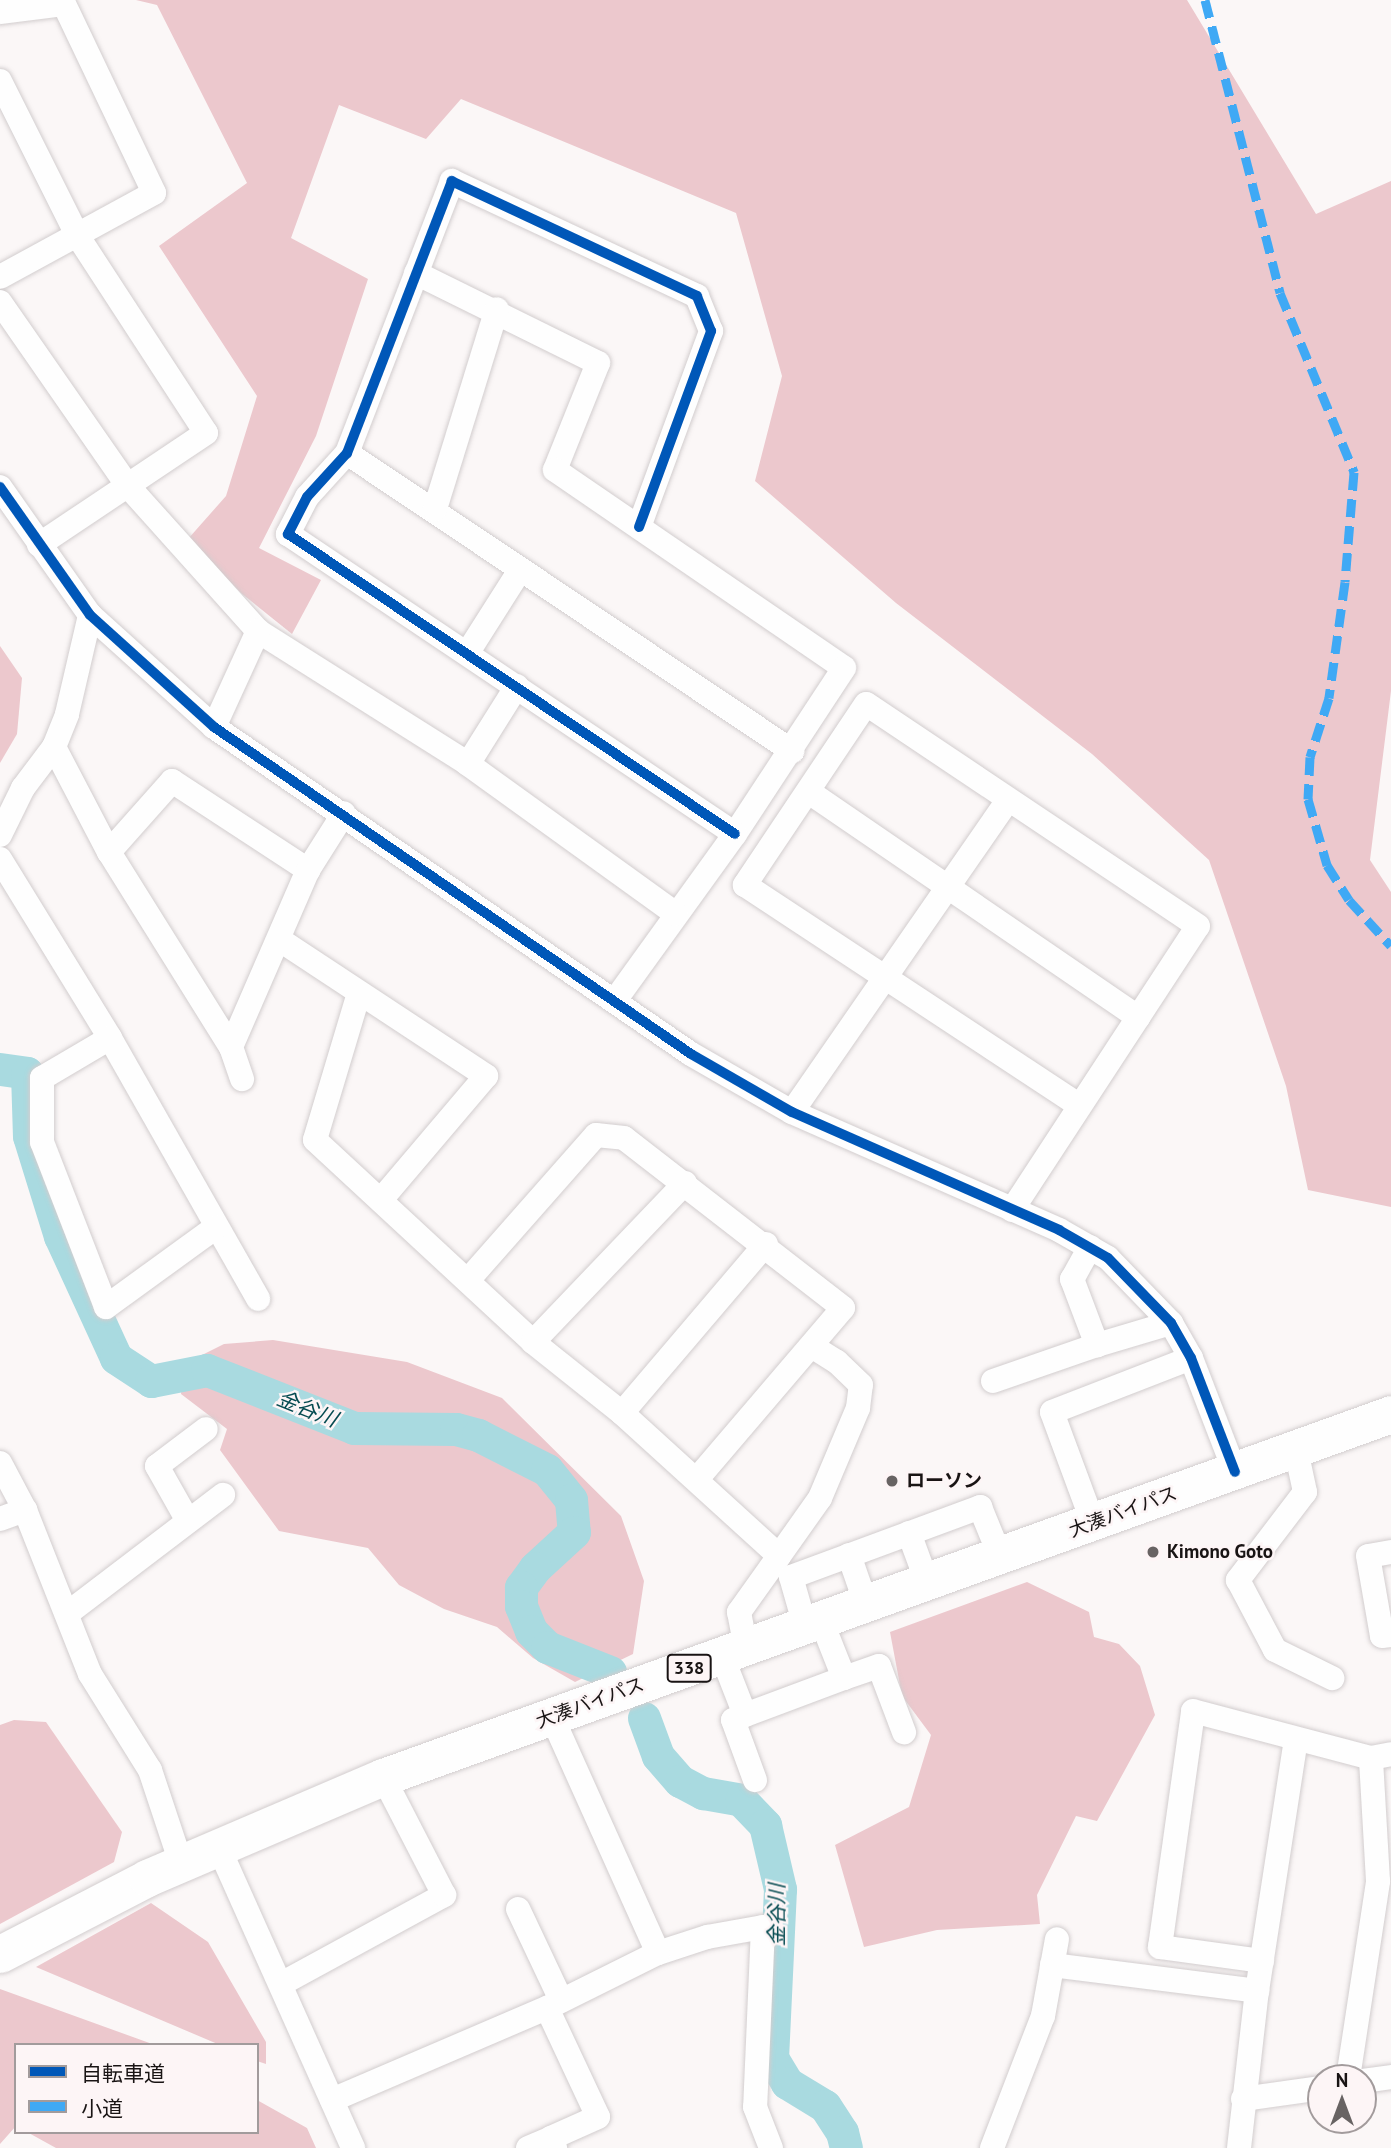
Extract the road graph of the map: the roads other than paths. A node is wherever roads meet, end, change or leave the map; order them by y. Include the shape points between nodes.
1 (0, 12) edge
2 (0, 81) edge
3 (77, 235) junction
4 (416, 272) junction
5 (0, 277) edge
6 (0, 302) edge
7 (497, 309) junction
8 (347, 453) junction
9 (127, 485) junction
10 (0, 487) edge
11 (435, 509) junction
12 (639, 527) junction
13 (39, 545) junction
14 (520, 570) junction
15 (90, 615) junction
16 (258, 631) junction
17 (468, 652) junction
18 (517, 686) junction
19 (214, 727) junction
20 (54, 747) junction
21 (792, 751) junction
22 (468, 764) junction
23 (809, 792) junction
24 (1007, 801) junction
25 (344, 813) junction
26 (735, 834) junction
27 (0, 835) edge
28 (109, 852) junction
29 (0, 859) edge
30 (308, 870) junction
31 (947, 889) junction
32 (676, 914) junction
33 (281, 940) junction
34 (886, 976) junction
35 (359, 993) junction
36 (616, 999) junction
37 (1138, 1017) junction
38 (110, 1038) junction
39 (230, 1046) junction
40 (242, 1079) dead end
41 (1079, 1105) junction
42 (792, 1112) junction
43 (685, 1184) junction
44 (382, 1200) junction
45 (1012, 1210) junction
46 (216, 1227) junction
47 (766, 1244) junction
48 (1090, 1247) junction
49 (469, 1279) junction
50 (258, 1299) dead end
51 (1171, 1323) junction
52 (534, 1342) junction
53 (1097, 1345) junction
54 (813, 1348) junction
55 (1191, 1358) junction
56 (993, 1381) dead end
57 (622, 1413) junction
58 (1391, 1414) edge
59 (206, 1429) dead end
60 (1296, 1450) junction
61 (0, 1463) edge
62 (1235, 1472) junction
63 (697, 1479) junction
64 (223, 1495) dead end
65 (25, 1510) junction
66 (0, 1519) edge
67 (188, 1521) junction
68 (1093, 1523) junction
69 (909, 1533) junction
70 (1391, 1552) edge
71 (849, 1555) junction
72 (779, 1556) junction
73 (1000, 1556) junction
74 (927, 1582) junction
75 (866, 1604) junction
76 (68, 1612) junction
77 (813, 1623) junction
78 (1391, 1635) edge
79 (734, 1651) junction
80 (844, 1678) junction
81 (1332, 1678) dead end
82 (745, 1716) junction
83 (552, 1717) junction
84 (904, 1731) dead end
85 (1296, 1740) junction
86 (1381, 1756) edge
87 (383, 1777) junction
88 (755, 1780) dead end
89 (219, 1848) junction
90 (181, 1863) junction
91 (518, 1909) dead end
92 (1057, 1939) dead end
93 (658, 1953) junction
94 (0, 1954) edge
95 (1262, 1961) junction
96 (1052, 1965) junction
97 (281, 1984) junction
98 (1257, 1991) junction
99 (554, 2004) junction
100 (1350, 2064) edge
101 (1307, 2090) edge
102 (1243, 2099) junction
103 (332, 2100) junction
104 (545, 2145) edge
105 (353, 2148) edge
106 (771, 2148) edge
107 (992, 2148) edge
108 (1239, 2148) edge

1 - 3 street via 64,4 154,193
2 - 3 street
3 - 5 street
3 - 9 street via 206,433
4 - 7 street
4 - 8 street
4 - 12 street via 452,181 697,296 710,331
6 - 9 street
7 - 11 street
7 - 12 street via 598,363 555,470
8 - 11 street
8 - 17 street via 307,497 288,534
9 - 13 street
9 - 16 street
10 - 13 street
11 - 14 street
12 - 21 street via 844,668
13 - 15 street
14 - 17 street
14 - 21 street
15 - 19 street
15 - 20 street via 67,714
16 - 19 street
16 - 22 street
17 - 18 street
18 - 22 street
18 - 26 street
19 - 25 street
20 - 27 street via 23,788
20 - 28 street
21 - 26 street
22 - 32 street
23 - 24 street via 866,704
23 - 31 street
23 - 34 street via 745,885
24 - 31 street
24 - 37 street via 1198,926
25 - 30 street
25 - 36 street
26 - 32 street
28 - 30 street via 172,780
28 - 39 street
29 - 38 street
30 - 33 street
31 - 34 street
31 - 37 street
32 - 36 street
33 - 35 street
33 - 39 street
34 - 41 street
34 - 42 street
35 - 44 street via 315,1140
35 - 44 street via 486,1076
36 - 42 street via 691,1054
37 - 41 street
38 - 46 street
38 - 46 street via 42,1078 42,1142 106,1307
39 - 40 street
41 - 45 street
42 - 45 street
43 - 47 street
43 - 49 street via 624,1138 596,1135
43 - 52 street
44 - 49 street
45 - 48 street
46 - 50 street
47 - 54 street via 843,1308
47 - 57 street
48 - 51 street via 1140,1287
48 - 53 street via 1072,1279
49 - 52 street
51 - 53 street
51 - 55 street
52 - 57 street
53 - 56 street
54 - 63 street
54 - 72 street via 837,1362 861,1385 858,1408 820,1498
55 - 62 street
55 - 68 street via 1052,1412
57 - 63 street
58 - 60 highway, 大湊バイパス / 338
59 - 67 street via 157,1466
60 - 62 highway, 大湊バイパス / 338
60 - 81 street via 1305,1492 1238,1580 1275,1650
61 - 65 street
62 - 68 highway, 大湊バイパス / 338
63 - 72 street
64 - 67 street
65 - 66 street
65 - 76 street
67 - 76 street
68 - 73 highway, 大湊バイパス / 338
69 - 71 street
69 - 73 street via 980,1507
69 - 74 street
70 - 78 street via 1368,1556 1382,1636
71 - 75 street
71 - 77 street via 791,1577
72 - 79 street via 739,1612
73 - 74 highway, 大湊バイパス / 338
74 - 75 highway, 大湊バイパス / 338
75 - 77 highway, 大湊バイパス / 338
76 - 90 street via 90,1674 150,1770
77 - 79 highway, 大湊バイパス / 338
77 - 80 street
79 - 82 street
79 - 83 highway, 大湊バイパス / 338
80 - 82 street
80 - 84 street via 878,1666
82 - 88 street via 733,1720
83 - 87 highway, 大湊バイパス / 338
83 - 93 street
85 - 86 street
85 - 95 street
85 - 95 street via 1192,1711 1160,1947
86 - 100 street via 1378,1881
87 - 89 highway, 大湊バイパス / 338
87 - 97 street via 444,1895
89 - 90 highway, 大湊バイパス / 338
89 - 97 street
90 - 94 highway, 大湊バイパス / 338
91 - 99 street
92 - 96 street
93 - 99 street
93 - 106 street via 707,1937 763,1927 755,2106
95 - 98 street
96 - 98 street
96 - 107 street via 1044,2016
97 - 103 street
98 - 102 street
99 - 103 street
99 - 104 street via 598,2117
101 - 102 street
102 - 108 street
103 - 105 street

